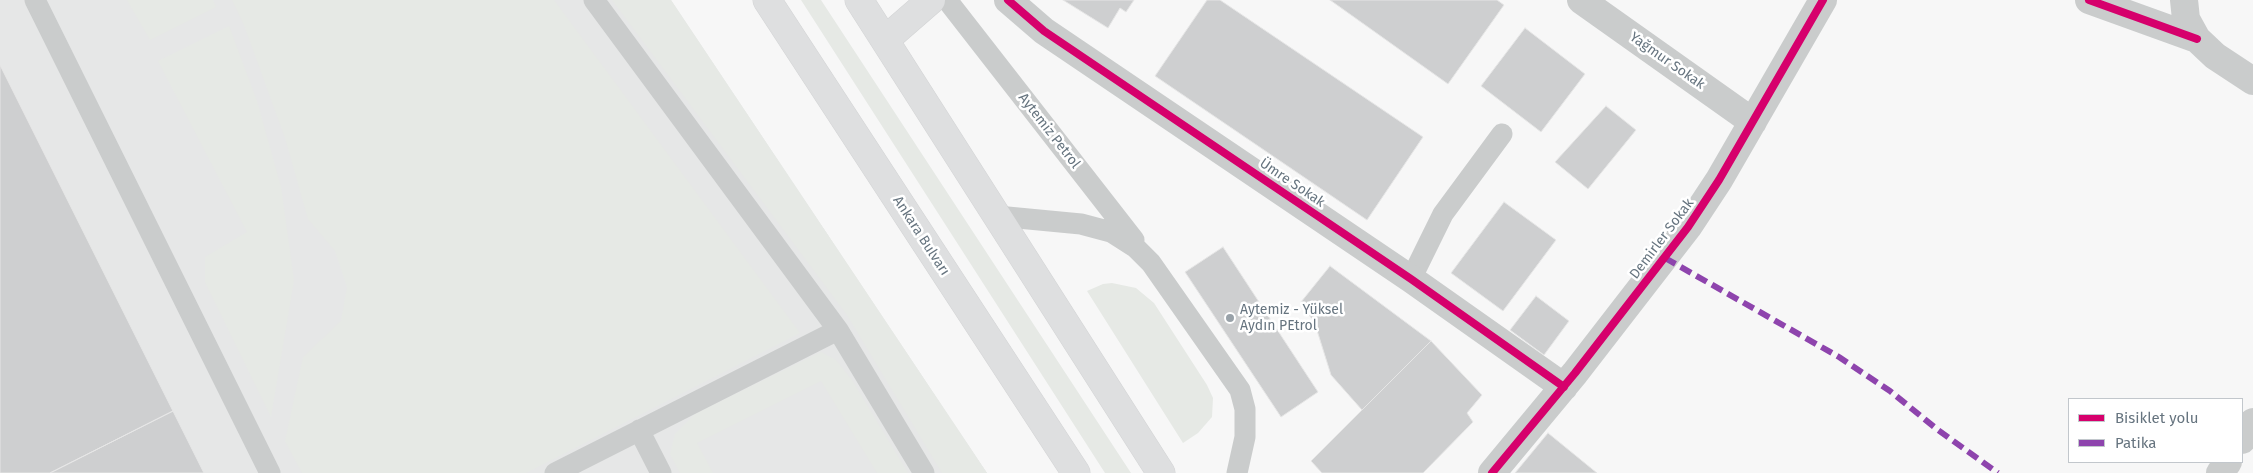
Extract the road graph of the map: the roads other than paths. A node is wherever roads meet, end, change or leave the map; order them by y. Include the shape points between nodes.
1 (35, 0) edge
2 (594, 0) edge
3 (767, 0) edge
4 (859, 0) edge
5 (931, 0) edge
6 (947, 0) edge
7 (1008, 0) edge
8 (1581, 0) edge
9 (1823, 0) edge
10 (2090, 0) edge
11 (2184, 0) edge
12 (2197, 38) junction
13 (885, 40) junction
14 (2253, 80) edge
15 (1753, 122) junction
16 (1502, 134) dead end
17 (997, 216) junction
18 (1152, 262) junction
19 (1411, 278) junction
20 (838, 330) junction
21 (1564, 386) junction
22 (2253, 422) edge
23 (639, 430) junction
24 (2243, 438) edge
25 (270, 473) edge
26 (555, 473) edge
27 (661, 473) edge
28 (924, 473) edge
29 (1076, 473) edge
30 (1161, 473) edge
31 (1238, 473) edge
32 (1492, 473) edge

1 - 25 lane
2 - 20 lane
3 - 29 main road, Ankara Bulvarı
4 - 13 main road
5 - 13 main road
6 - 18 lane, Aytemiz Petrol
7 - 19 street, Ümre Sokak via 1044,31
8 - 15 street, Yağmur Sokak
9 - 15 street, Demirler Sokak
10 - 12 street
11 - 12 street via 2186,19
12 - 14 street via 2215,56
13 - 17 main road
15 - 21 street, Demirler Sokak via 1688,227
16 - 19 lane via 1443,214
17 - 18 lane, Aytemiz Petrol via 1080,224 1110,232
17 - 30 main road
18 - 31 lane, Aytemiz Petrol via 1240,390 1245,410 1245,436
19 - 21 street, Ümre Sokak
20 - 23 lane
20 - 28 lane
21 - 32 street, Demirler Sokak
22 - 24 street
23 - 26 lane
23 - 27 lane

